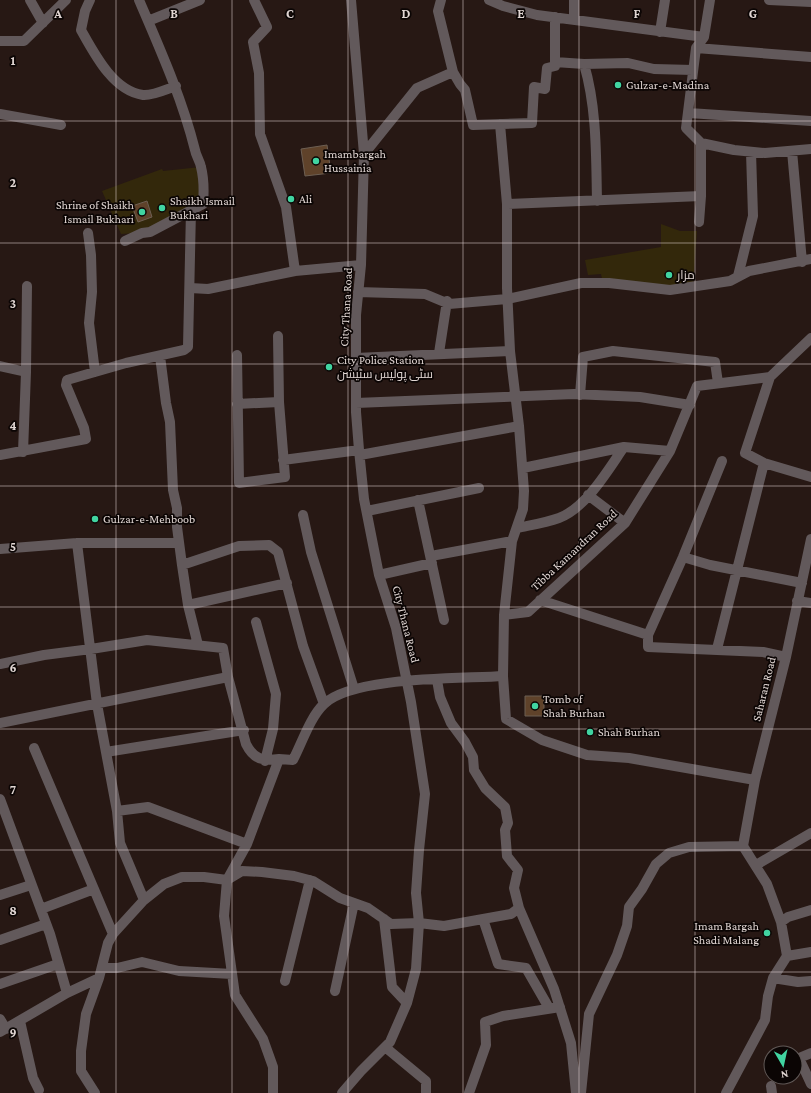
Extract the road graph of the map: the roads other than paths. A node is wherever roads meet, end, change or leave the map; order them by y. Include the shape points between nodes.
1 (30, 0) edge
2 (66, 0) edge
3 (90, 0) edge
4 (139, 0) edge
5 (200, 0) edge
6 (254, 0) edge
7 (351, 0) edge
8 (441, 0) edge
9 (489, 0) edge
10 (574, 0) edge
11 (665, 0) edge
12 (710, 0) edge
13 (770, 0) edge
14 (811, 2) edge
15 (555, 17) junction
16 (574, 20) junction
17 (148, 21) junction
18 (43, 23) junction
19 (660, 32) junction
20 (704, 37) junction
21 (0, 41) edge
22 (696, 48) junction
23 (811, 56) edge
24 (555, 62) junction
25 (584, 64) junction
26 (693, 70) junction
27 (453, 72) junction
28 (176, 86) junction
29 (689, 113) junction
30 (0, 114) edge
31 (811, 120) edge
32 (500, 124) junction
33 (61, 125) dead end
34 (701, 143) junction
35 (811, 149) edge
36 (792, 151) junction
37 (751, 152) junction
38 (364, 154) junction
39 (701, 196) junction
40 (597, 201) junction
41 (507, 204) junction
42 (191, 210) junction
43 (699, 222) dead end
44 (88, 233) dead end
45 (125, 241) dead end
46 (806, 261) edge
47 (361, 265) junction
48 (295, 271) junction
49 (738, 276) junction
50 (27, 286) dead end
51 (190, 288) junction
52 (358, 292) junction
53 (507, 300) junction
54 (447, 301) junction
55 (278, 336) dead end
56 (811, 338) edge
57 (510, 351) junction
58 (439, 353) junction
59 (237, 354) dead end
60 (160, 356) junction
61 (356, 358) junction
62 (0, 366) edge
63 (26, 372) junction
64 (95, 372) junction
65 (770, 377) junction
66 (718, 383) junction
67 (580, 395) junction
68 (515, 396) junction
69 (280, 402) junction
70 (356, 403) junction
71 (238, 404) junction
72 (690, 405) junction
73 (519, 426) junction
74 (624, 447) junction
75 (670, 451) junction
76 (23, 452) junction
77 (359, 452) junction
78 (0, 455) edge
79 (283, 460) junction
80 (722, 461) dead end
81 (764, 463) junction
82 (523, 468) junction
83 (811, 477) edge
84 (479, 488) dead end
85 (588, 495) junction
86 (418, 500) junction
87 (367, 511) junction
88 (303, 515) dead end
89 (625, 522) junction
90 (517, 528) junction
91 (512, 541) junction
92 (77, 542) junction
93 (179, 543) junction
94 (811, 543) edge
95 (0, 549) edge
96 (683, 557) junction
97 (432, 560) junction
98 (182, 565) junction
99 (737, 570) junction
100 (380, 575) junction
101 (287, 583) junction
102 (802, 583) junction
103 (540, 600) junction
104 (797, 601) junction
105 (811, 603) edge
106 (188, 605) junction
107 (504, 615) junction
108 (444, 620) dead end
109 (256, 622) dead end
110 (648, 635) junction
111 (198, 645) junction
112 (717, 649) junction
113 (91, 650) junction
114 (786, 656) junction
115 (0, 664) edge
116 (503, 676) junction
117 (228, 677) junction
118 (437, 680) junction
119 (406, 681) junction
120 (354, 689) junction
121 (97, 704) junction
122 (324, 704) junction
123 (0, 723) edge
124 (244, 730) junction
125 (34, 748) dead end
126 (106, 752) junction
127 (279, 759) junction
128 (265, 761) junction
129 (755, 780) junction
130 (0, 799) edge
131 (117, 811) junction
132 (811, 833) edge
133 (247, 844) junction
134 (743, 846) junction
135 (756, 865) junction
136 (227, 880) junction
137 (310, 880) junction
138 (31, 885) junction
139 (94, 889) junction
140 (0, 896) edge
141 (144, 900) junction
142 (354, 903) junction
143 (519, 908) junction
144 (41, 909) junction
145 (811, 910) edge
146 (483, 918) junction
147 (384, 919) junction
148 (781, 922) junction
149 (419, 923) junction
150 (46, 924) junction
151 (113, 934) junction
152 (0, 940) edge
153 (811, 952) edge
154 (787, 956) junction
155 (58, 964) junction
156 (102, 968) junction
157 (232, 974) junction
158 (99, 978) junction
159 (773, 978) junction
160 (285, 981) dead end
161 (811, 981) edge
162 (0, 984) edge
163 (335, 991) dead end
164 (67, 993) junction
165 (407, 1003) junction
166 (560, 1007) junction
167 (549, 1008) junction
168 (0, 1018) edge
169 (20, 1021) junction
170 (3, 1031) edge
171 (385, 1047) junction
172 (811, 1053) edge
173 (811, 1084) edge
174 (39, 1090) dead end
175 (95, 1093) edge
176 (273, 1093) edge
177 (342, 1093) edge
178 (426, 1093) edge
179 (469, 1093) edge
180 (576, 1093) edge
181 (580, 1093) edge
182 (726, 1093) edge

1 - 18 street
2 - 18 street
3 - 28 street via 84,11 81,30 103,68 127,90 144,95
4 - 17 street
5 - 17 street
6 - 48 street via 267,27 253,42 259,73 260,134 286,208
7 - 38 street, City Thana Road
8 - 27 street via 438,11
9 - 15 street via 510,8
10 - 16 street
11 - 19 street
12 - 20 street
13 - 14 street
15 - 16 street
15 - 24 street
16 - 19 street
17 - 28 street
18 - 21 street via 24,41
19 - 20 street
20 - 22 street
22 - 23 street
22 - 26 street
24 - 25 street
24 - 32 street via 555,66 547,68 545,89 534,87 532,123
25 - 26 street via 628,63 654,69
25 - 40 street via 593,108
26 - 29 street
27 - 32 street via 465,90 474,125
27 - 38 street via 417,88
28 - 42 street via 201,167 204,186 203,204
29 - 31 street
29 - 34 street via 686,128
30 - 33 street
32 - 41 street
34 - 37 street
34 - 39 street
35 - 36 street
36 - 37 street
36 - 46 street
37 - 49 street via 753,216
38 - 47 street, City Thana Road
39 - 40 street
39 - 43 street
40 - 41 street
41 - 53 street
42 - 45 street via 150,232
42 - 51 street
44 - 64 street via 92,292 89,323
46 - 49 street via 749,271
47 - 48 street
47 - 52 street, City Thana Road
48 - 51 street via 208,289
49 - 53 street via 730,281 670,290 616,283 581,283
50 - 63 street
51 - 60 street via 188,347
52 - 54 street via 425,294
52 - 61 street, City Thana Road
53 - 54 street via 449,304
53 - 57 street
54 - 58 street
55 - 69 street
56 - 65 street
57 - 58 street
57 - 68 street
58 - 61 street
59 - 71 street
60 - 64 street
60 - 93 street via 170,422 173,490
61 - 70 street, City Thana Road
62 - 63 street
63 - 76 street
64 - 76 street via 66,382 86,439
65 - 66 street, Tibba Kamandran Road
65 - 81 street via 745,454
66 - 67 street via 715,362 613,351 583,357
66 - 72 street, Tibba Kamandran Road via 697,386
67 - 68 street
67 - 72 street via 640,397
68 - 70 street
68 - 73 street
69 - 71 street
69 - 79 street
70 - 77 street, City Thana Road
71 - 79 street via 239,484 285,477
72 - 75 street, Tibba Kamandran Road
73 - 77 street
73 - 82 street
74 - 75 street
74 - 82 street
74 - 85 street
75 - 89 street, Tibba Kamandran Road
76 - 78 street
77 - 79 street
77 - 87 street, City Thana Road
80 - 96 street
81 - 83 street
81 - 99 street
82 - 90 street via 523,509
84 - 86 street
85 - 89 street
85 - 90 street via 576,508 560,518
86 - 87 street
86 - 97 street
87 - 100 street, City Thana Road
88 - 120 street via 311,552
89 - 103 street, Tibba Kamandran Road
90 - 91 street
91 - 97 street
91 - 107 street
92 - 93 street
92 - 95 street
92 - 113 street
93 - 98 street
94 - 102 street, Saharan Road
96 - 99 street
96 - 110 street
97 - 100 street
97 - 108 street
98 - 101 street via 239,546 269,545 278,552
98 - 106 street
99 - 102 street
99 - 112 street
100 - 119 street, City Thana Road via 396,628
101 - 106 street
101 - 122 street via 303,646
102 - 104 street, Saharan Road
103 - 107 street, Tibba Kamandran Road via 528,612
103 - 110 street
104 - 105 street
104 - 114 street, Saharan Road
106 - 111 street
107 - 116 street
109 - 128 street via 276,694 273,729
110 - 112 street via 648,647
111 - 113 street via 147,640
111 - 117 street via 223,648
112 - 114 street
113 - 115 street via 44,654
113 - 121 street
114 - 129 street, Saharan Road
116 - 118 street
116 - 129 street via 506,719 542,740 587,755 629,758
117 - 121 street
117 - 124 street
118 - 119 street
118 - 143 street via 440,697 451,723 466,742 473,757 474,770 486,788 505,807 508,824 505,830 507,856 518,870 514,888
119 - 120 street
119 - 149 street, City Thana Road via 425,794 416,893
120 - 122 street via 339,694
121 - 123 street
121 - 126 street
122 - 127 street via 310,725 293,760
124 - 126 street
124 - 128 street via 246,744 251,753
125 - 139 street
126 - 131 street
127 - 128 street
127 - 133 street
129 - 134 street, Saharan Road
130 - 138 street
131 - 133 street via 148,807
131 - 141 street via 120,843
132 - 135 street
133 - 136 street
134 - 135 street
134 - 181 street via 689,847 669,853 656,864 628,907 627,926 617,955 589,1014
135 - 148 street via 767,884
136 - 137 street via 242,872 294,876
136 - 141 street via 182,877 164,884
136 - 157 street via 224,916
137 - 142 street via 340,898
137 - 160 street
138 - 140 street
138 - 144 street
139 - 144 street
139 - 151 street
141 - 151 street
142 - 147 street via 368,908
142 - 163 street
143 - 146 street via 512,914
143 - 166 street via 533,936
144 - 150 street
145 - 148 street via 788,917
146 - 149 street via 444,926
146 - 167 street via 498,964 526,968
147 - 149 street via 391,924
147 - 165 street via 392,987
148 - 154 street
149 - 165 street, City Thana Road via 416,969
150 - 152 street
150 - 155 street
151 - 156 street
153 - 154 street
154 - 159 street
155 - 162 street
155 - 164 street
156 - 157 street via 116,968 142,962 179,971
156 - 158 street
157 - 176 street via 235,995 264,1039 273,1067
158 - 164 street
158 - 175 street via 86,1014 81,1051 81,1071
159 - 161 street via 798,982
159 - 182 street via 765,1020
164 - 169 street
165 - 171 street, City Thana Road via 390,1042
166 - 167 street
166 - 180 street via 571,1043
167 - 179 street via 503,1016 485,1022 486,1044
168 - 170 street
169 - 170 street
169 - 174 street via 33,1078
171 - 177 street, City Thana Road
171 - 178 street via 426,1081
172 - 173 street via 799,1058

